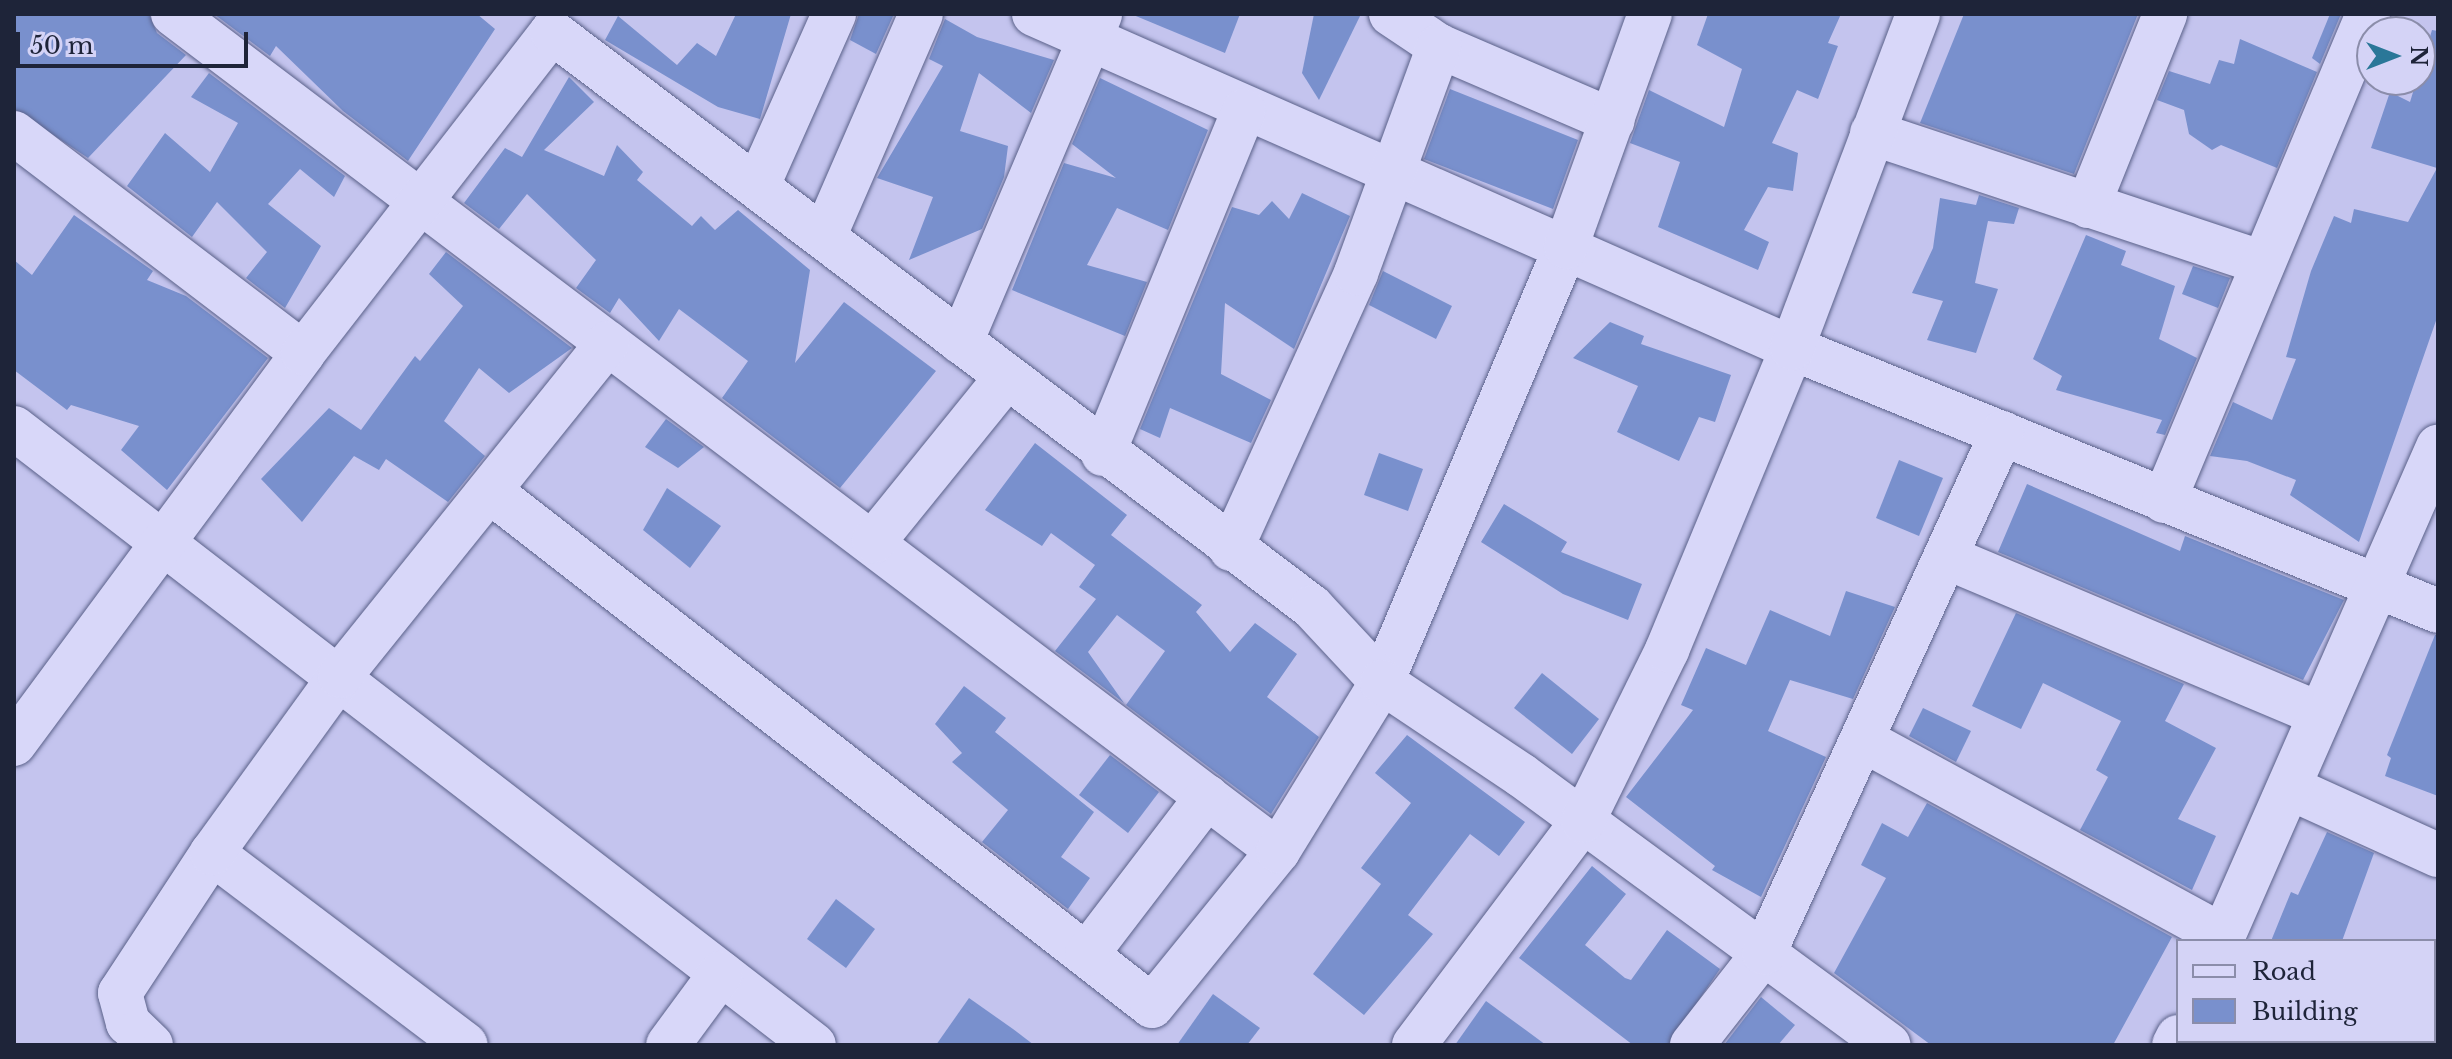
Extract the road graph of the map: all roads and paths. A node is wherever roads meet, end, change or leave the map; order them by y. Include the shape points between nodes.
1 (173, 14) edge
2 (834, 14) edge
3 (921, 14) edge
4 (1034, 14) edge
5 (1391, 14) edge
6 (1650, 14) edge
7 (1918, 14) edge
8 (2165, 14) edge
9 (2368, 14) edge
10 (551, 20) edge
11 (1095, 25) edge
12 (1439, 46) junction
13 (1244, 111) junction
14 (1613, 121) junction
15 (14, 133) edge
16 (1872, 133) junction
17 (1391, 175) junction
18 (758, 185) junction
19 (422, 201) junction
20 (2088, 206) junction
21 (824, 237) junction
22 (1566, 247) junction
23 (2263, 263) junction
24 (961, 342) junction
25 (608, 343) junction
26 (1792, 348) junction
27 (303, 353) junction
28 (1007, 377) junction
29 (14, 428) edge
30 (2002, 433) junction
31 (2438, 447) edge
32 (1103, 454) junction
33 (491, 492) junction
34 (2164, 501) junction
35 (874, 541) junction
36 (162, 542) junction
37 (1231, 549) junction
38 (1946, 557) junction
39 (2379, 589) junction
40 (2438, 611) edge
41 (340, 676) junction
42 (1382, 682) junction
43 (2320, 714) junction
44 (1865, 741) junction
45 (14, 744) edge
46 (2290, 788) junction
47 (1207, 797) junction
48 (1583, 821) junction
49 (1278, 851) junction
50 (212, 853) junction
51 (2438, 855) edge
52 (2222, 939) edge
53 (1764, 953) junction
54 (1087, 954) junction
55 (721, 973) junction
56 (151, 1045) edge
57 (466, 1045) edge
58 (668, 1045) edge
59 (814, 1045) edge
60 (1414, 1045) edge
61 (1692, 1045) edge
62 (1889, 1045) edge

1 - 19 street
2 - 18 street
3 - 21 street
4 - 11 street
5 - 12 street
6 - 14 street
7 - 16 street
8 - 20 street
9 - 23 street
10 - 18 street
10 - 19 street
11 - 13 street
11 - 24 street
12 - 14 street
12 - 17 street
13 - 17 street
13 - 32 street
14 - 22 street
15 - 27 street
16 - 20 street
16 - 26 street
17 - 22 street
17 - 37 street via 1356,273
18 - 21 street
19 - 25 street
19 - 27 street
20 - 23 street
21 - 24 street
22 - 26 street
22 - 42 street
23 - 34 street
24 - 28 street
25 - 33 street
25 - 35 street
26 - 30 street
26 - 48 street via 1667,650
27 - 36 street
28 - 32 street
28 - 35 street
29 - 36 street
30 - 34 street
30 - 38 street
31 - 39 street
32 - 37 street
33 - 41 street
33 - 54 street
34 - 39 street
35 - 47 street
36 - 41 street
36 - 45 street
37 - 42 street via 1312,607
38 - 43 street
38 - 44 street
39 - 40 street
39 - 43 street
41 - 50 street
41 - 55 street
42 - 48 street
42 - 49 street
43 - 46 street
44 - 52 street
44 - 53 street
46 - 51 street
46 - 52 street
47 - 49 street
47 - 54 street
48 - 53 street
48 - 60 street
49 - 54 street via 1152,1006
50 - 56 street via 120,993 128,1023
50 - 57 street
53 - 61 street
53 - 62 street
55 - 58 street
55 - 59 street

